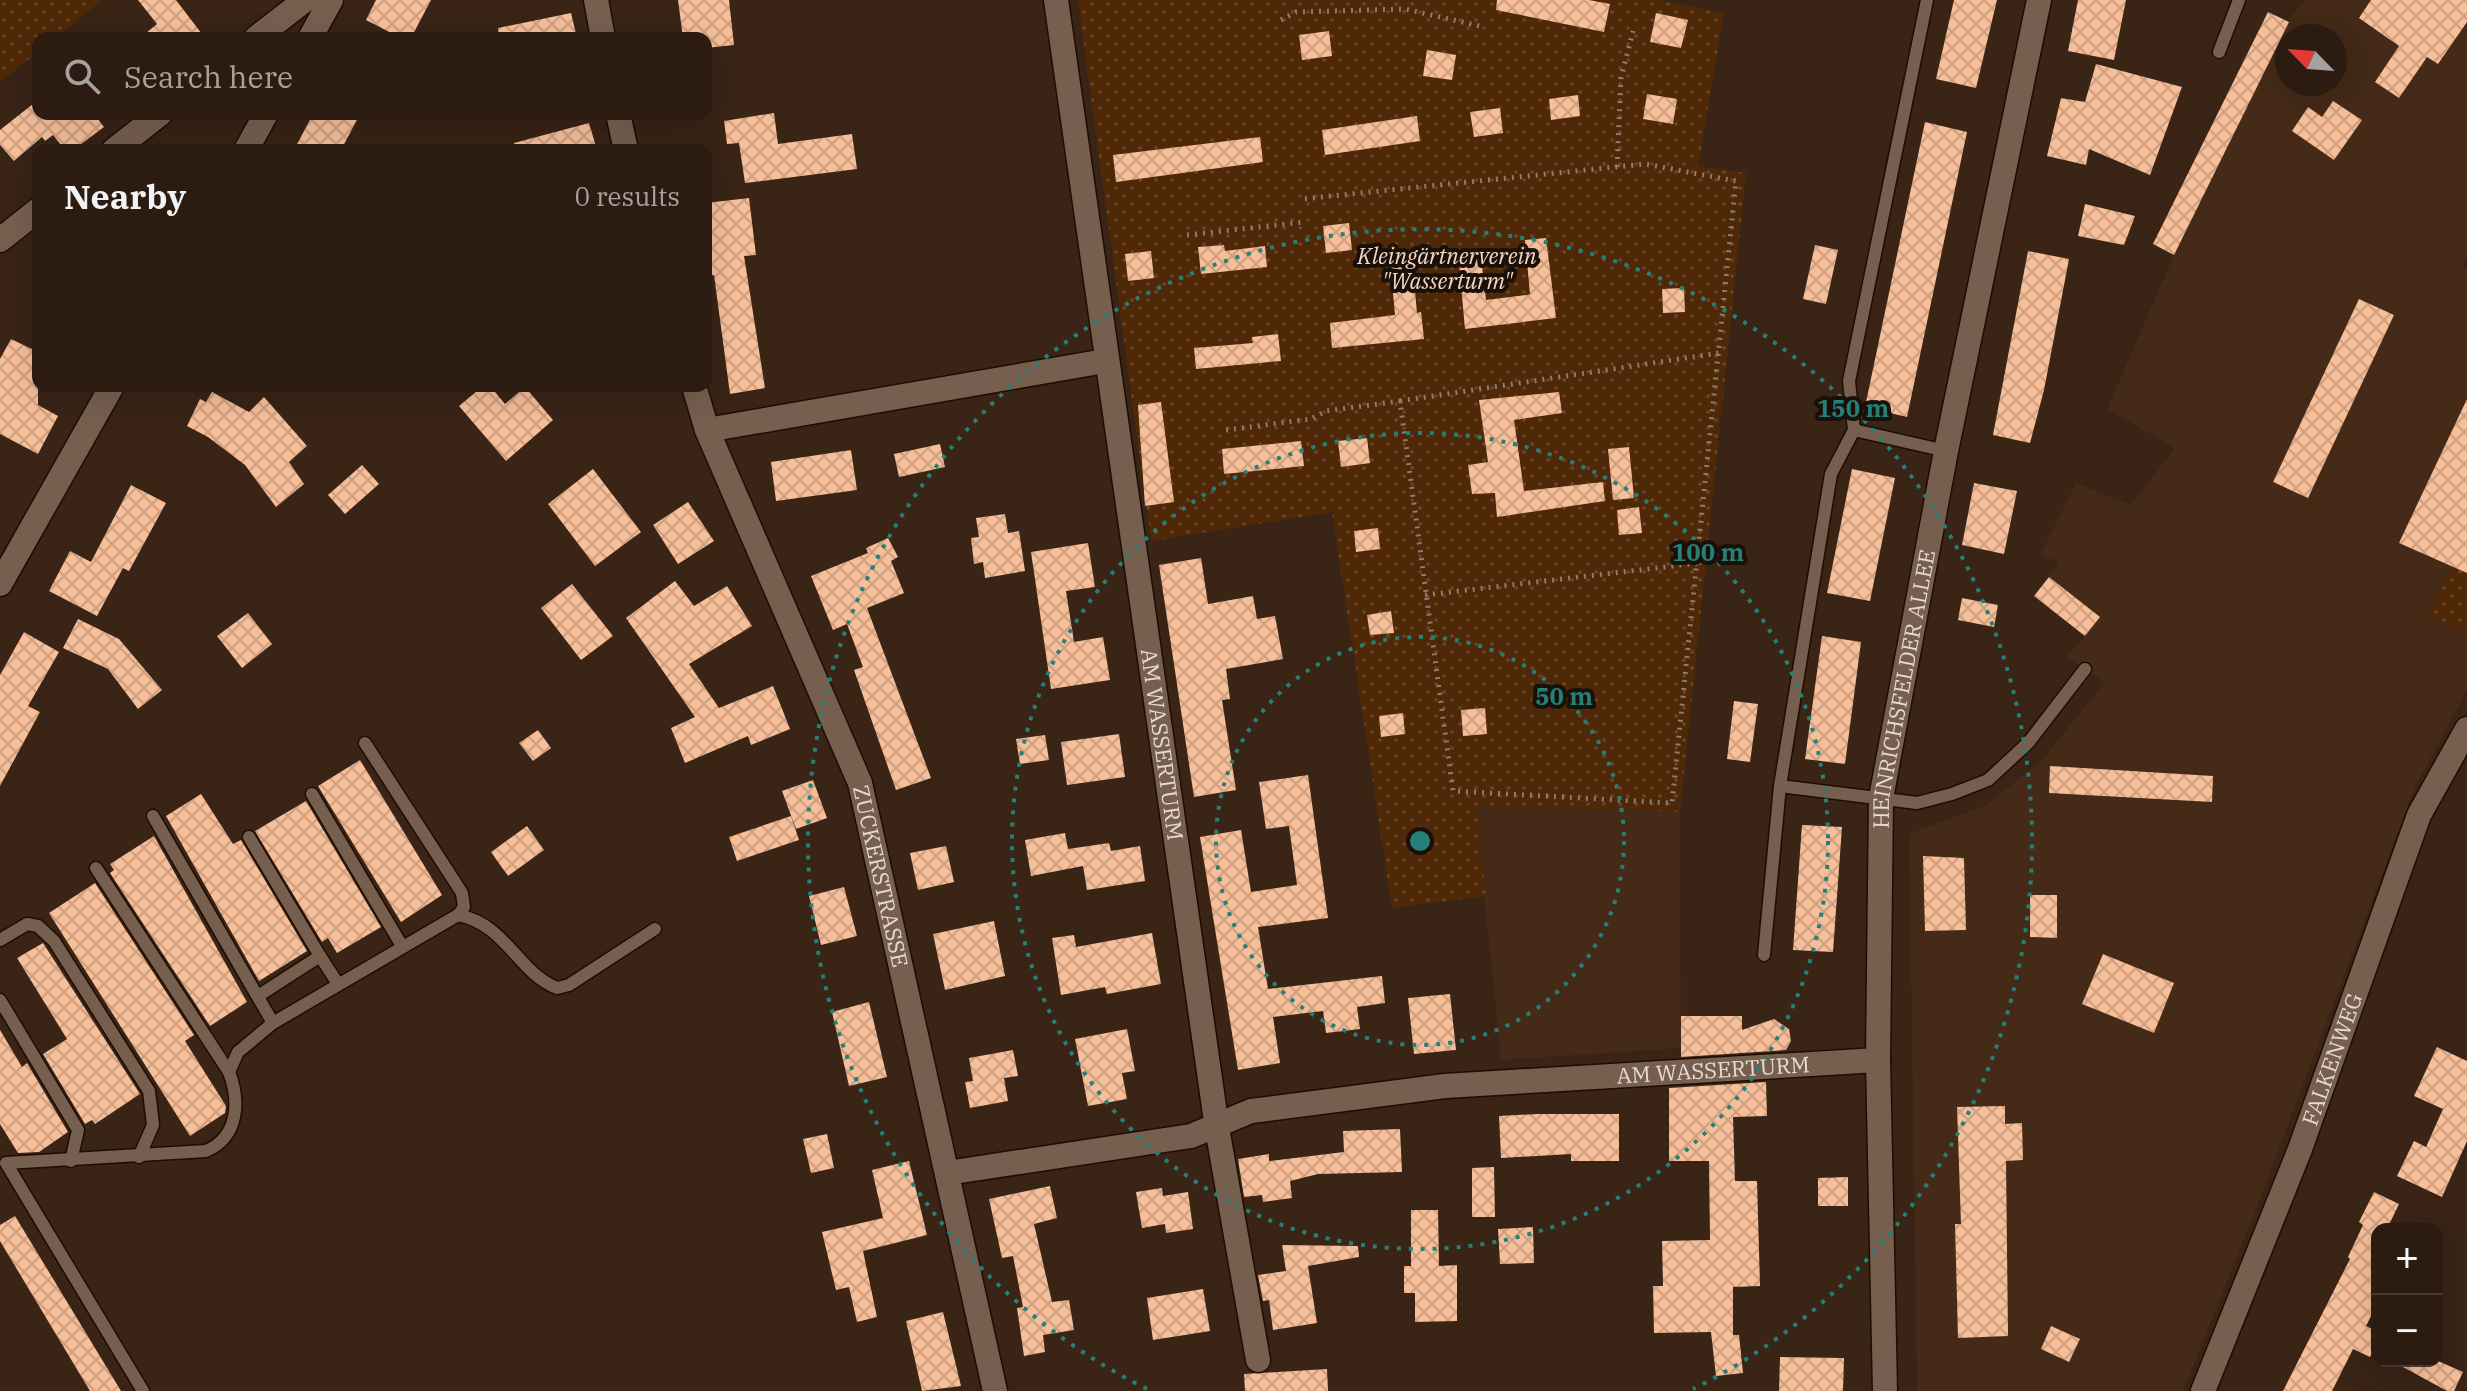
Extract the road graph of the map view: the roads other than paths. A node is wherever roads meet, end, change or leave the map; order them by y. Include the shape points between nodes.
1 (305, 0) edge
2 (331, 0) edge
3 (596, 0) edge
4 (1056, 0) edge
5 (1927, 0) edge
6 (2039, 0) edge
7 (2239, 0) edge
8 (264, 32) edge
9 (313, 32) edge
10 (602, 32) edge
11 (2219, 52) dead end
12 (152, 120) edge
13 (263, 120) edge
14 (619, 120) edge
15 (122, 144) edge
16 (249, 144) edge
17 (625, 144) edge
18 (32, 215) edge
19 (0, 240) edge
20 (1105, 361) junction
21 (109, 392) edge
22 (696, 392) edge
23 (707, 430) junction
24 (1854, 430) junction
25 (1946, 451) junction
26 (0, 584) edge
27 (2085, 669) dead end
28 (2467, 729) edge
29 (365, 743) dead end
30 (1780, 786) junction
31 (312, 794) dead end
32 (1881, 798) junction
33 (153, 816) dead end
34 (249, 837) dead end
35 (96, 868) dead end
36 (458, 915) junction
37 (655, 929) dead end
38 (0, 940) edge
39 (402, 946) junction
40 (1764, 955) dead end
41 (320, 956) junction
42 (338, 984) junction
43 (258, 996) junction
44 (0, 1000) edge
45 (273, 1023) junction
46 (1878, 1060) junction
47 (229, 1072) junction
48 (1217, 1128) junction
49 (139, 1157) junction
50 (2, 1160) edge
51 (71, 1161) junction
52 (947, 1173) junction
53 (1258, 1360) dead end
54 (143, 1391) edge
55 (995, 1391) edge
56 (1885, 1391) edge
57 (2203, 1391) edge

1 - 8 street
2 - 9 street
3 - 10 street
4 - 20 street, AM WASSERTURM
5 - 24 lane via 1849,381
6 - 25 street, HEINRICHSFELDER ALLEE
7 - 11 lane
12 - 15 street
13 - 16 street
14 - 17 street
18 - 19 street
20 - 23 street
20 - 48 street, AM WASSERTURM
21 - 26 street
22 - 23 street, ZUCKERSTRASSE
23 - 52 street, ZUCKERSTRASSE via 860,783
24 - 25 lane
24 - 30 lane via 1831,474
25 - 32 street, HEINRICHSFELDER ALLEE
27 - 32 lane via 2028,743 1988,780 1917,803
28 - 57 street, FALKENWEG via 2419,815 2300,1149
29 - 36 lane via 462,893 464,907
30 - 32 lane
30 - 40 lane
31 - 39 lane
32 - 46 street, HEINRICHSFELDER ALLEE
33 - 43 lane
34 - 41 lane
35 - 47 lane
36 - 37 lane via 489,928 534,975 557,988
36 - 39 lane
38 - 49 lane via 27,924 38,926 54,941 149,1091 153,1125
39 - 42 lane
41 - 42 lane
41 - 43 lane
42 - 45 lane
43 - 45 lane
44 - 51 lane via 78,1130
45 - 47 lane via 238,1052
46 - 48 street, AM WASSERTURM via 1445,1086 1251,1111
46 - 56 street, HEINRICHSFELDER ALLEE
47 - 49 lane via 237,1106 225,1138 206,1151
48 - 52 street, AM WASSERTURM
48 - 53 street, AM WASSERTURM
49 - 51 lane
50 - 51 lane
50 - 54 lane
52 - 55 street, ZUCKERSTRASSE

